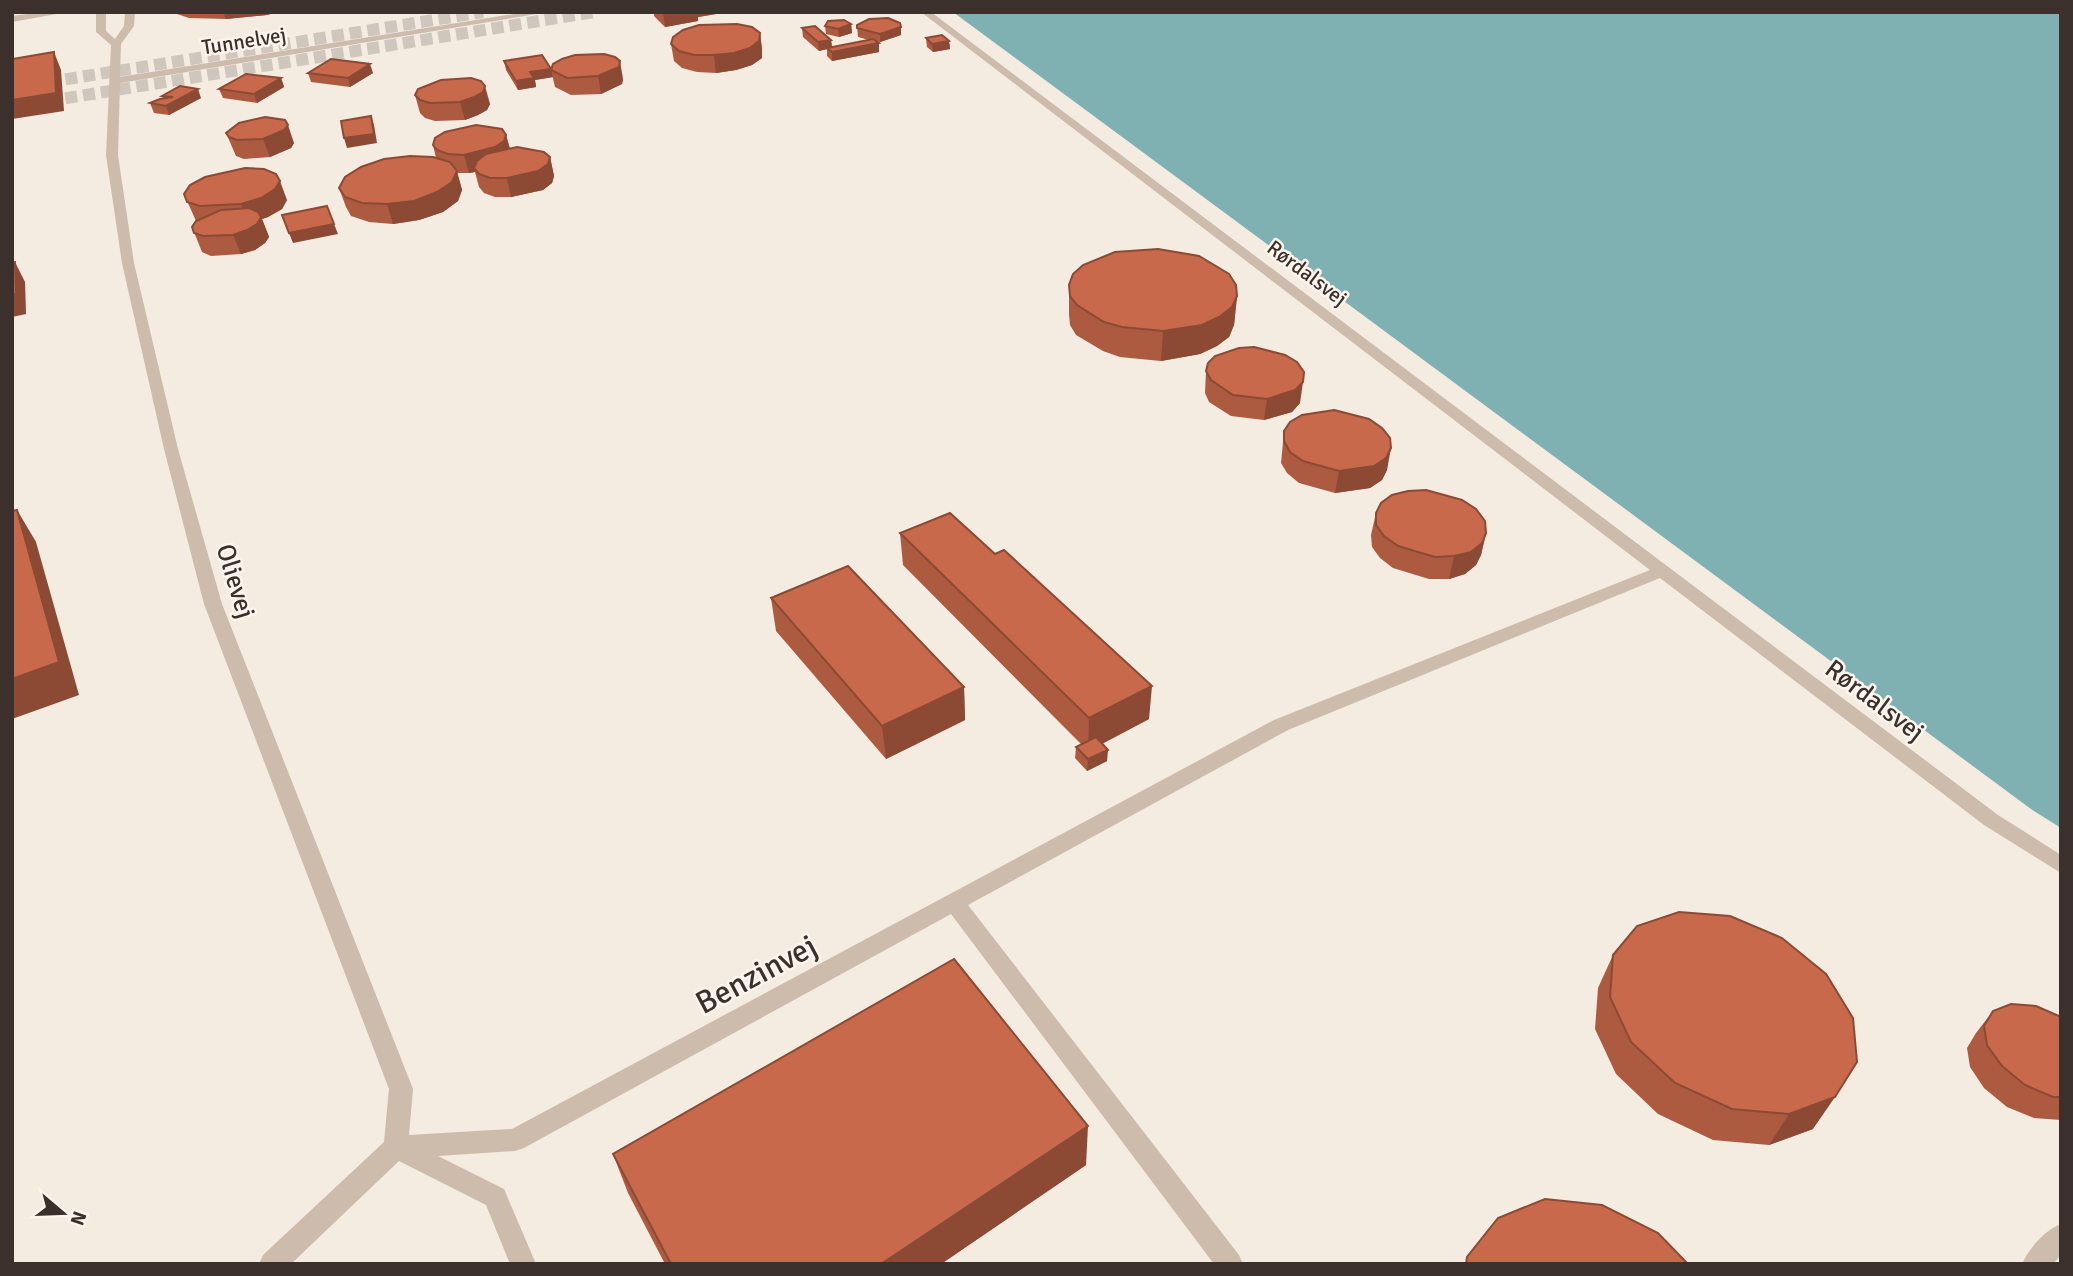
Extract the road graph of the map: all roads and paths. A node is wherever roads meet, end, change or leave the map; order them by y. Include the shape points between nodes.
1 (64, 12) edge
2 (101, 12) edge
3 (130, 12) edge
4 (545, 12) edge
5 (925, 12) edge
6 (12, 19) edge
7 (116, 44) junction
8 (116, 81) junction
9 (1661, 571) junction
10 (2061, 865) edge
11 (954, 902) junction
12 (397, 1147) junction
13 (2061, 1236) edge
14 (272, 1264) edge
15 (523, 1264) edge
16 (1230, 1264) edge
17 (2035, 1264) edge

1 - 6 street
2 - 7 street via 101,32
3 - 7 street, Olievej via 129,26
4 - 8 street, Tunnelvej
5 - 9 street, Rørdalsvej
7 - 8 street, Olievej
8 - 12 street, Olievej via 112,155 128,263 174,462 213,604 401,1089
9 - 10 street, Rørdalsvej via 1991,820
9 - 11 street, Benzinvej via 1281,725
11 - 12 street, Benzinvej via 515,1140
11 - 16 street
12 - 14 street
12 - 15 street via 495,1196
13 - 17 street

